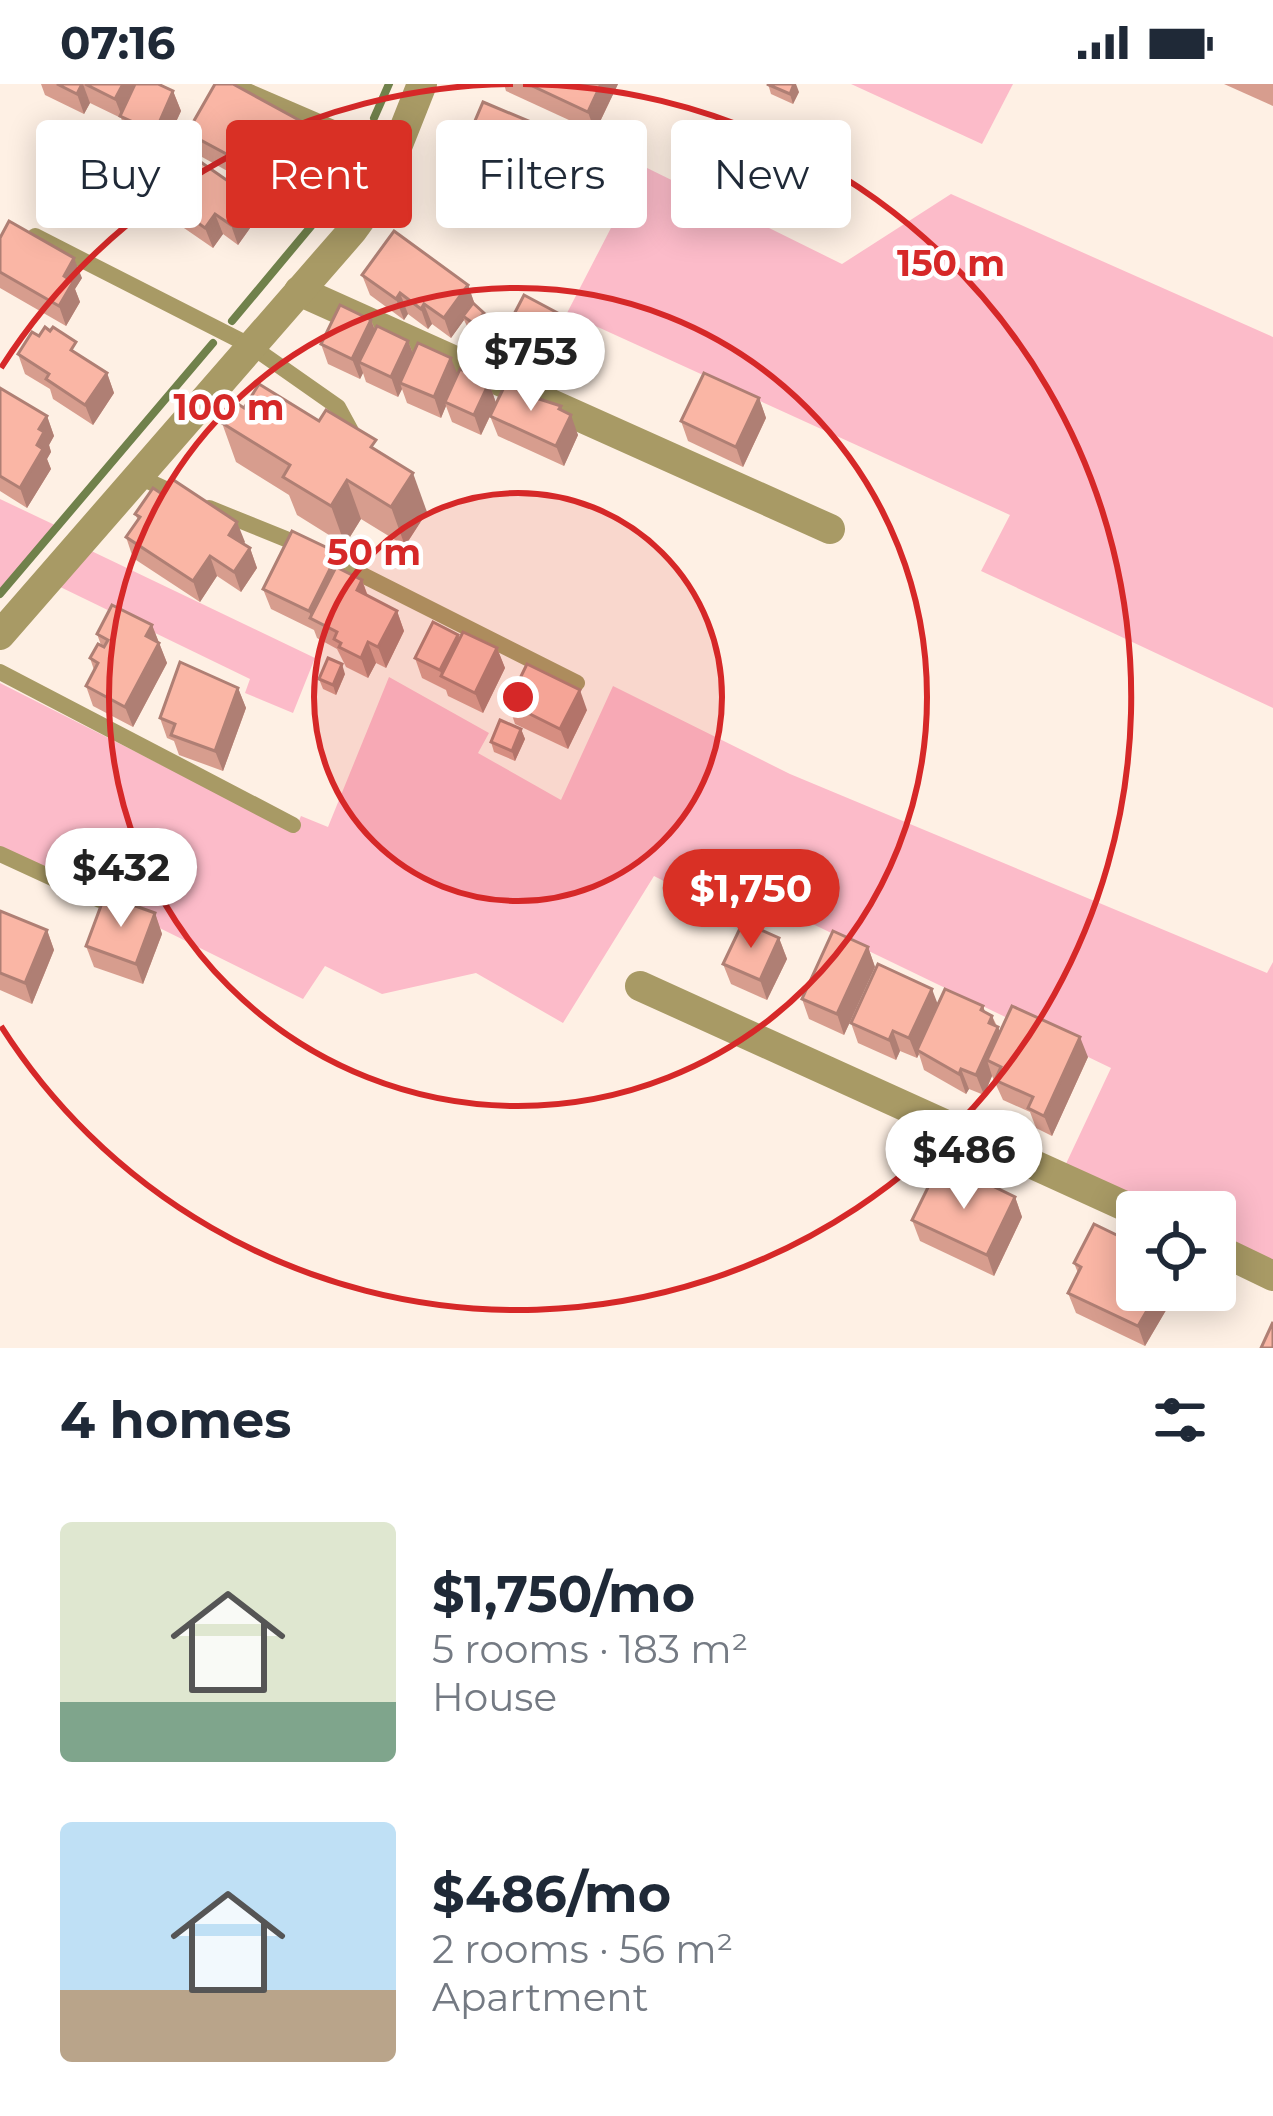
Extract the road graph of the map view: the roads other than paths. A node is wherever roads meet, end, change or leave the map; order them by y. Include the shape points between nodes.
1 (231, 84) edge
2 (422, 84) edge
3 (315, 120) edge
4 (409, 120) edge
5 (351, 228) edge
6 (35, 236) edge
7 (299, 291) junction
8 (251, 346) junction
9 (359, 448) edge
10 (137, 476) junction
11 (830, 529) dead end
12 (0, 635) edge
13 (0, 672) edge
14 (577, 683) edge
15 (293, 825) dead end
16 (0, 854) edge
17 (100, 900) edge
18 (640, 986) dead end
19 (1116, 1202) edge
20 (1236, 1258) edge
21 (1273, 1276) edge

1 - 3 lane
2 - 4 street
5 - 7 street
6 - 8 lane
7 - 8 street
7 - 11 street
8 - 9 lane via 338,407
8 - 10 street
10 - 12 street
10 - 14 lane via 313,550
13 - 15 lane
16 - 17 lane
18 - 19 street
20 - 21 street

